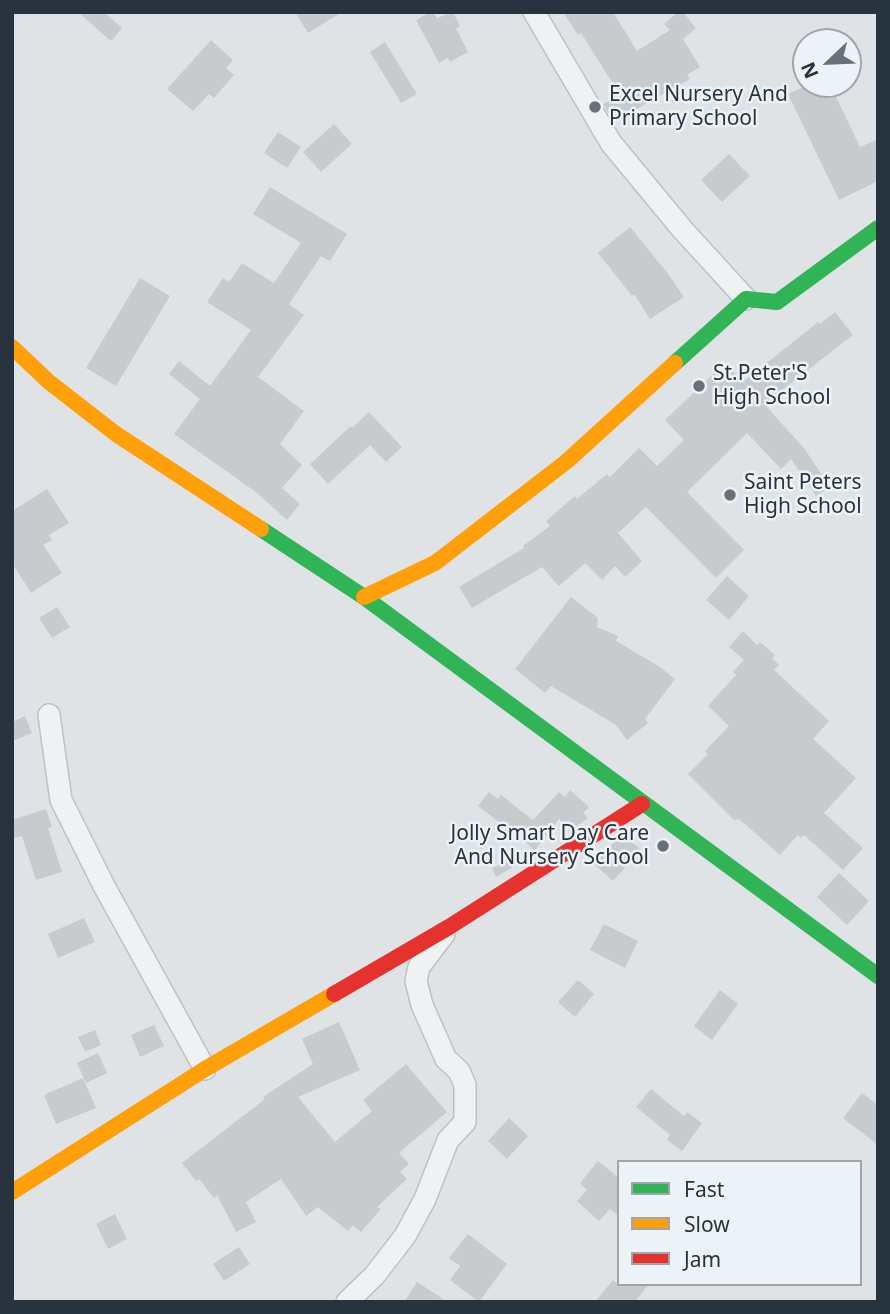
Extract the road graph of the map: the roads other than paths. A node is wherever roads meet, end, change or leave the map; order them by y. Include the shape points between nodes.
1 (534, 12) edge
2 (878, 228) edge
3 (746, 299) junction
4 (12, 347) edge
5 (364, 597) junction
6 (49, 715) dead end
7 (642, 804) junction
8 (449, 927) junction
9 (878, 976) edge
10 (205, 1069) junction
11 (12, 1192) edge
12 (346, 1302) edge

1 - 3 street via 611,144
2 - 3 street via 777,302
3 - 5 street via 566,462 435,563
4 - 5 street via 116,434
5 - 7 street
6 - 10 street via 61,800
7 - 8 street
7 - 9 street
8 - 10 street
8 - 12 street via 419,967 416,981 446,1059 465,1085 465,1122 448,1140 405,1236 374,1276
10 - 11 street

